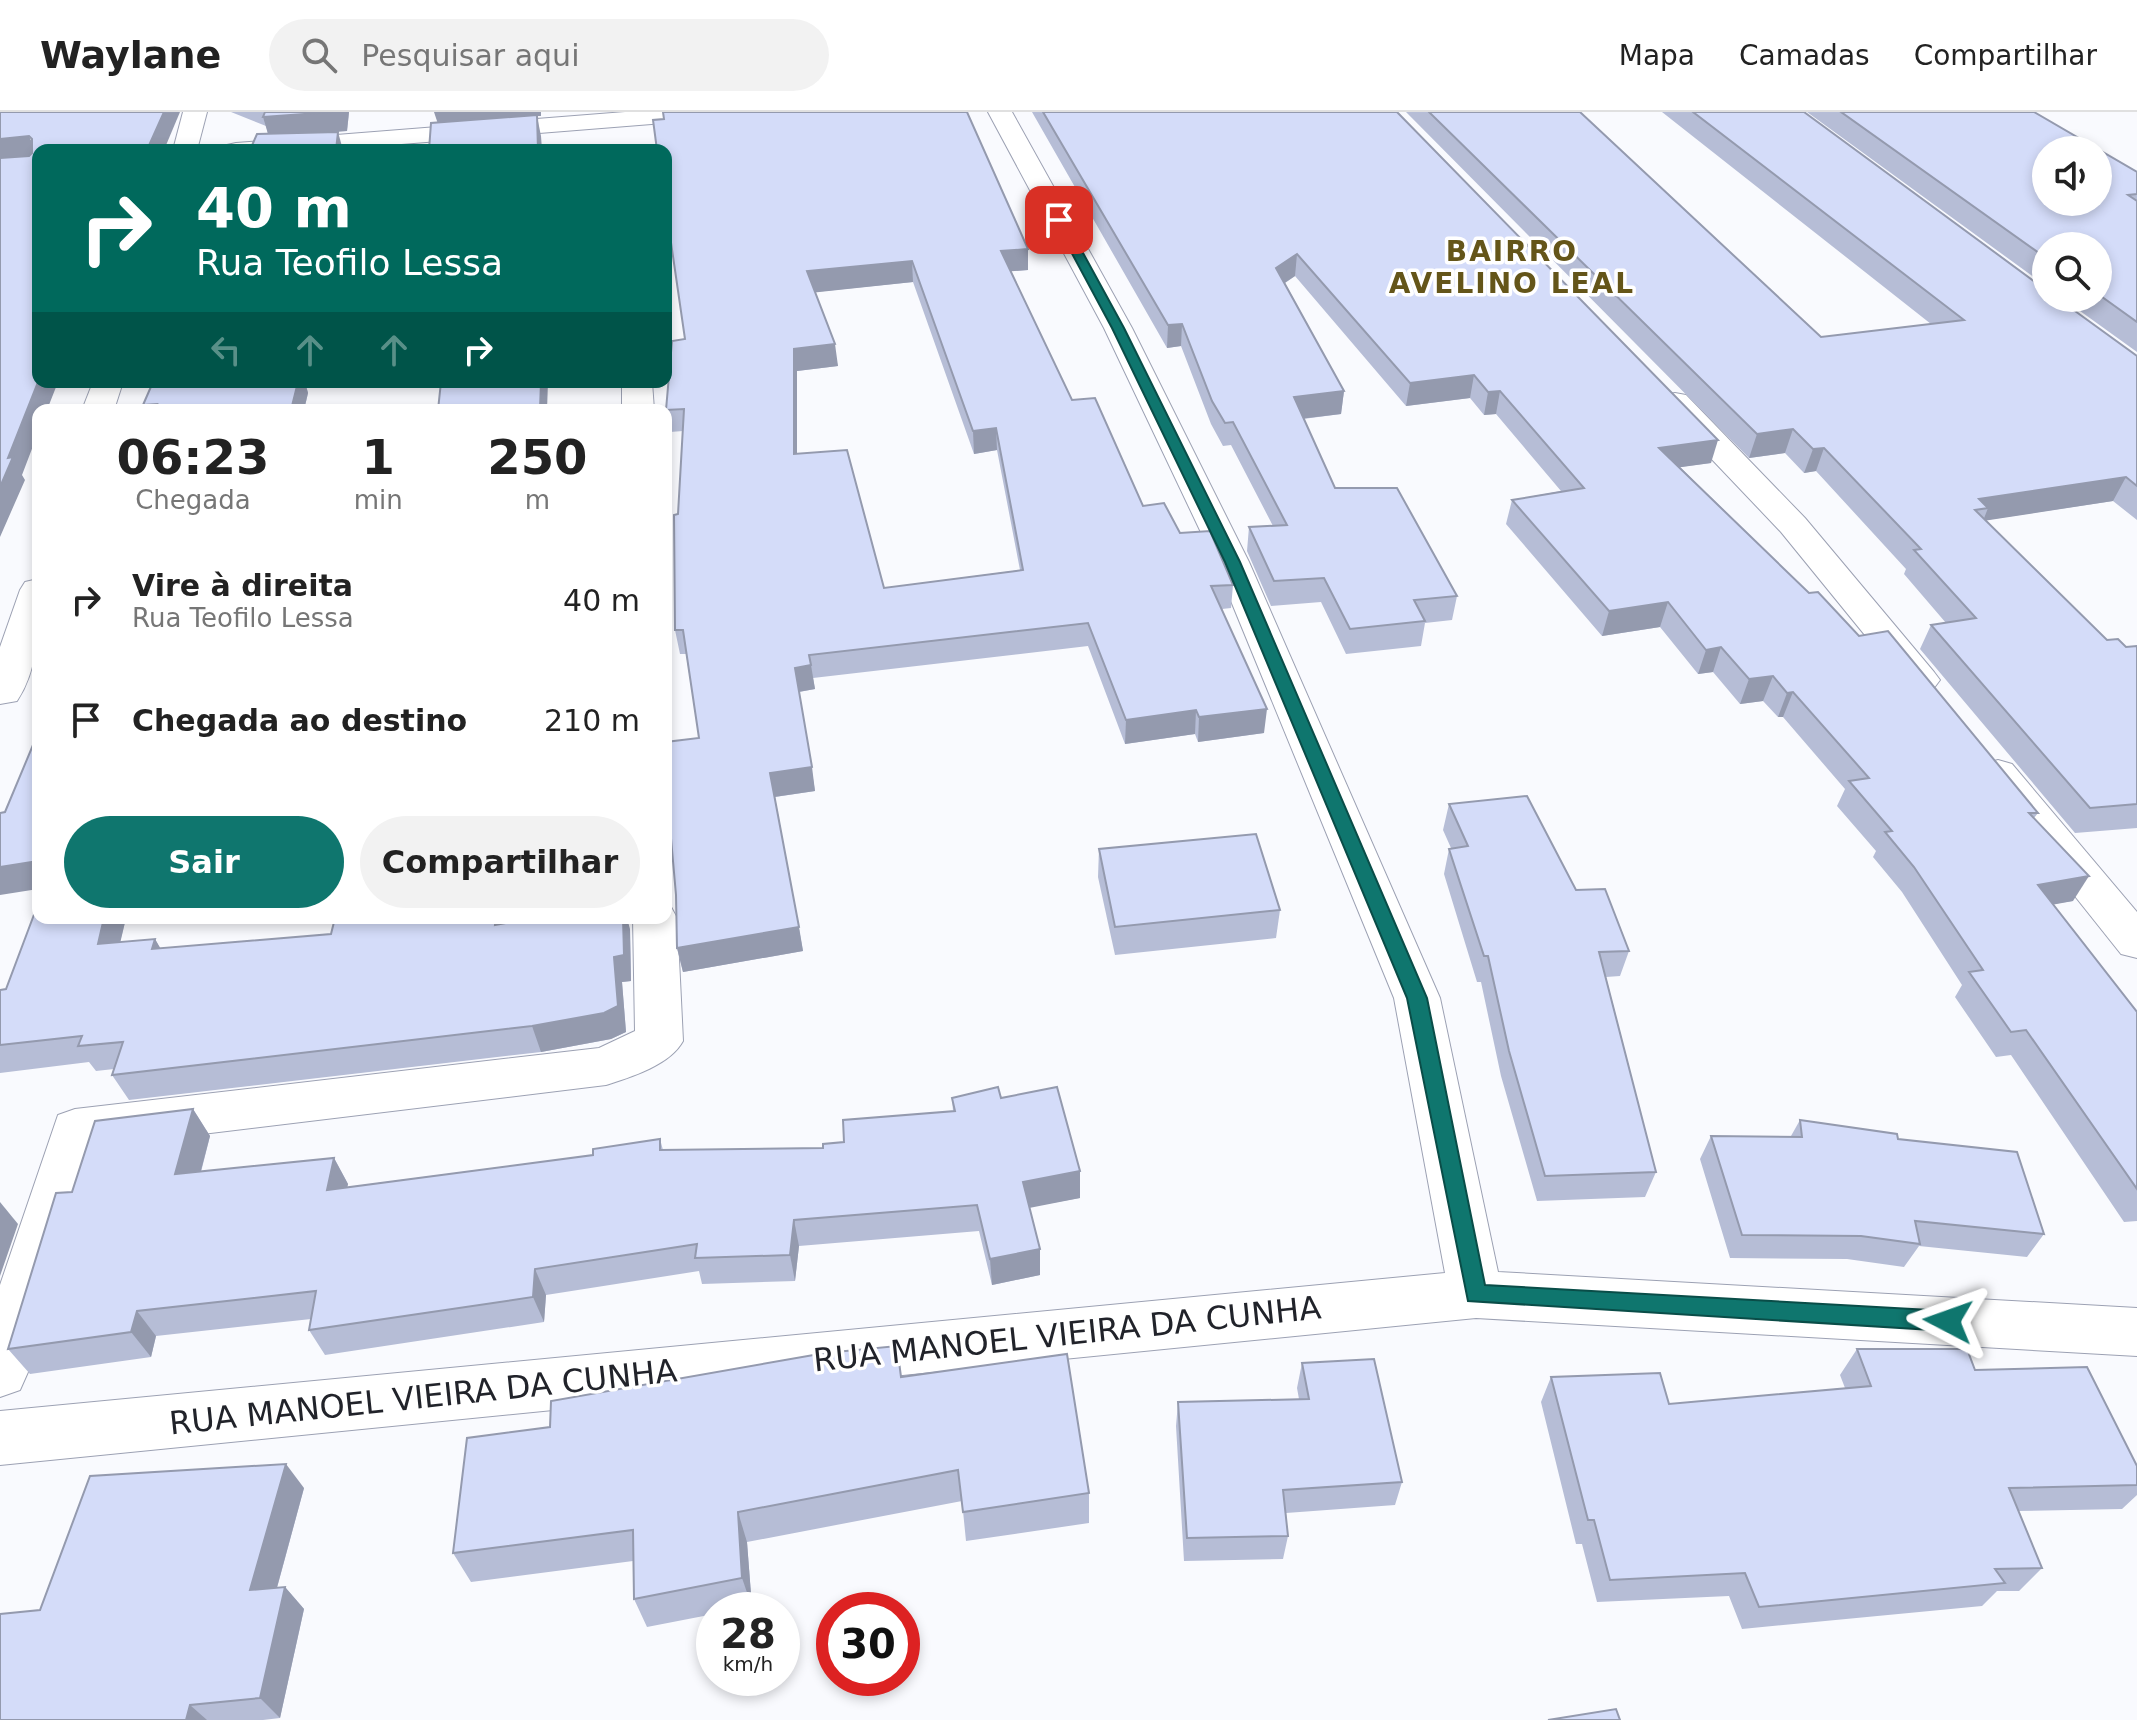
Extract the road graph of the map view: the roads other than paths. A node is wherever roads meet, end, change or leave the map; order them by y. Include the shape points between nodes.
1 (195, 112) edge
2 (714, 112) edge
3 (1000, 112) edge
4 (603, 116) edge
5 (187, 144) edge
6 (301, 144) edge
7 (608, 144) edge
8 (1658, 384) edge
9 (32, 608) edge
10 (3, 693) dead end
11 (1945, 709) edge
12 (1975, 746) edge
13 (655, 924) edge
14 (2137, 942) edge
15 (1476, 1294) junction
16 (2137, 1332) edge
17 (0, 1372) edge
18 (0, 1438) edge

1 - 5 street
2 - 4 street
3 - 15 street via 1118,328 1232,562 1417,998
4 - 6 street
4 - 7 street
8 - 11 street via 1793,525
9 - 10 street
12 - 14 street
13 - 17 street via 659,1041 606,1066 75,1129
15 - 16 street, RUA MANOEL VIEIRA DA CUNHA
15 - 18 street, RUA MANOEL VIEIRA DA CUNHA

